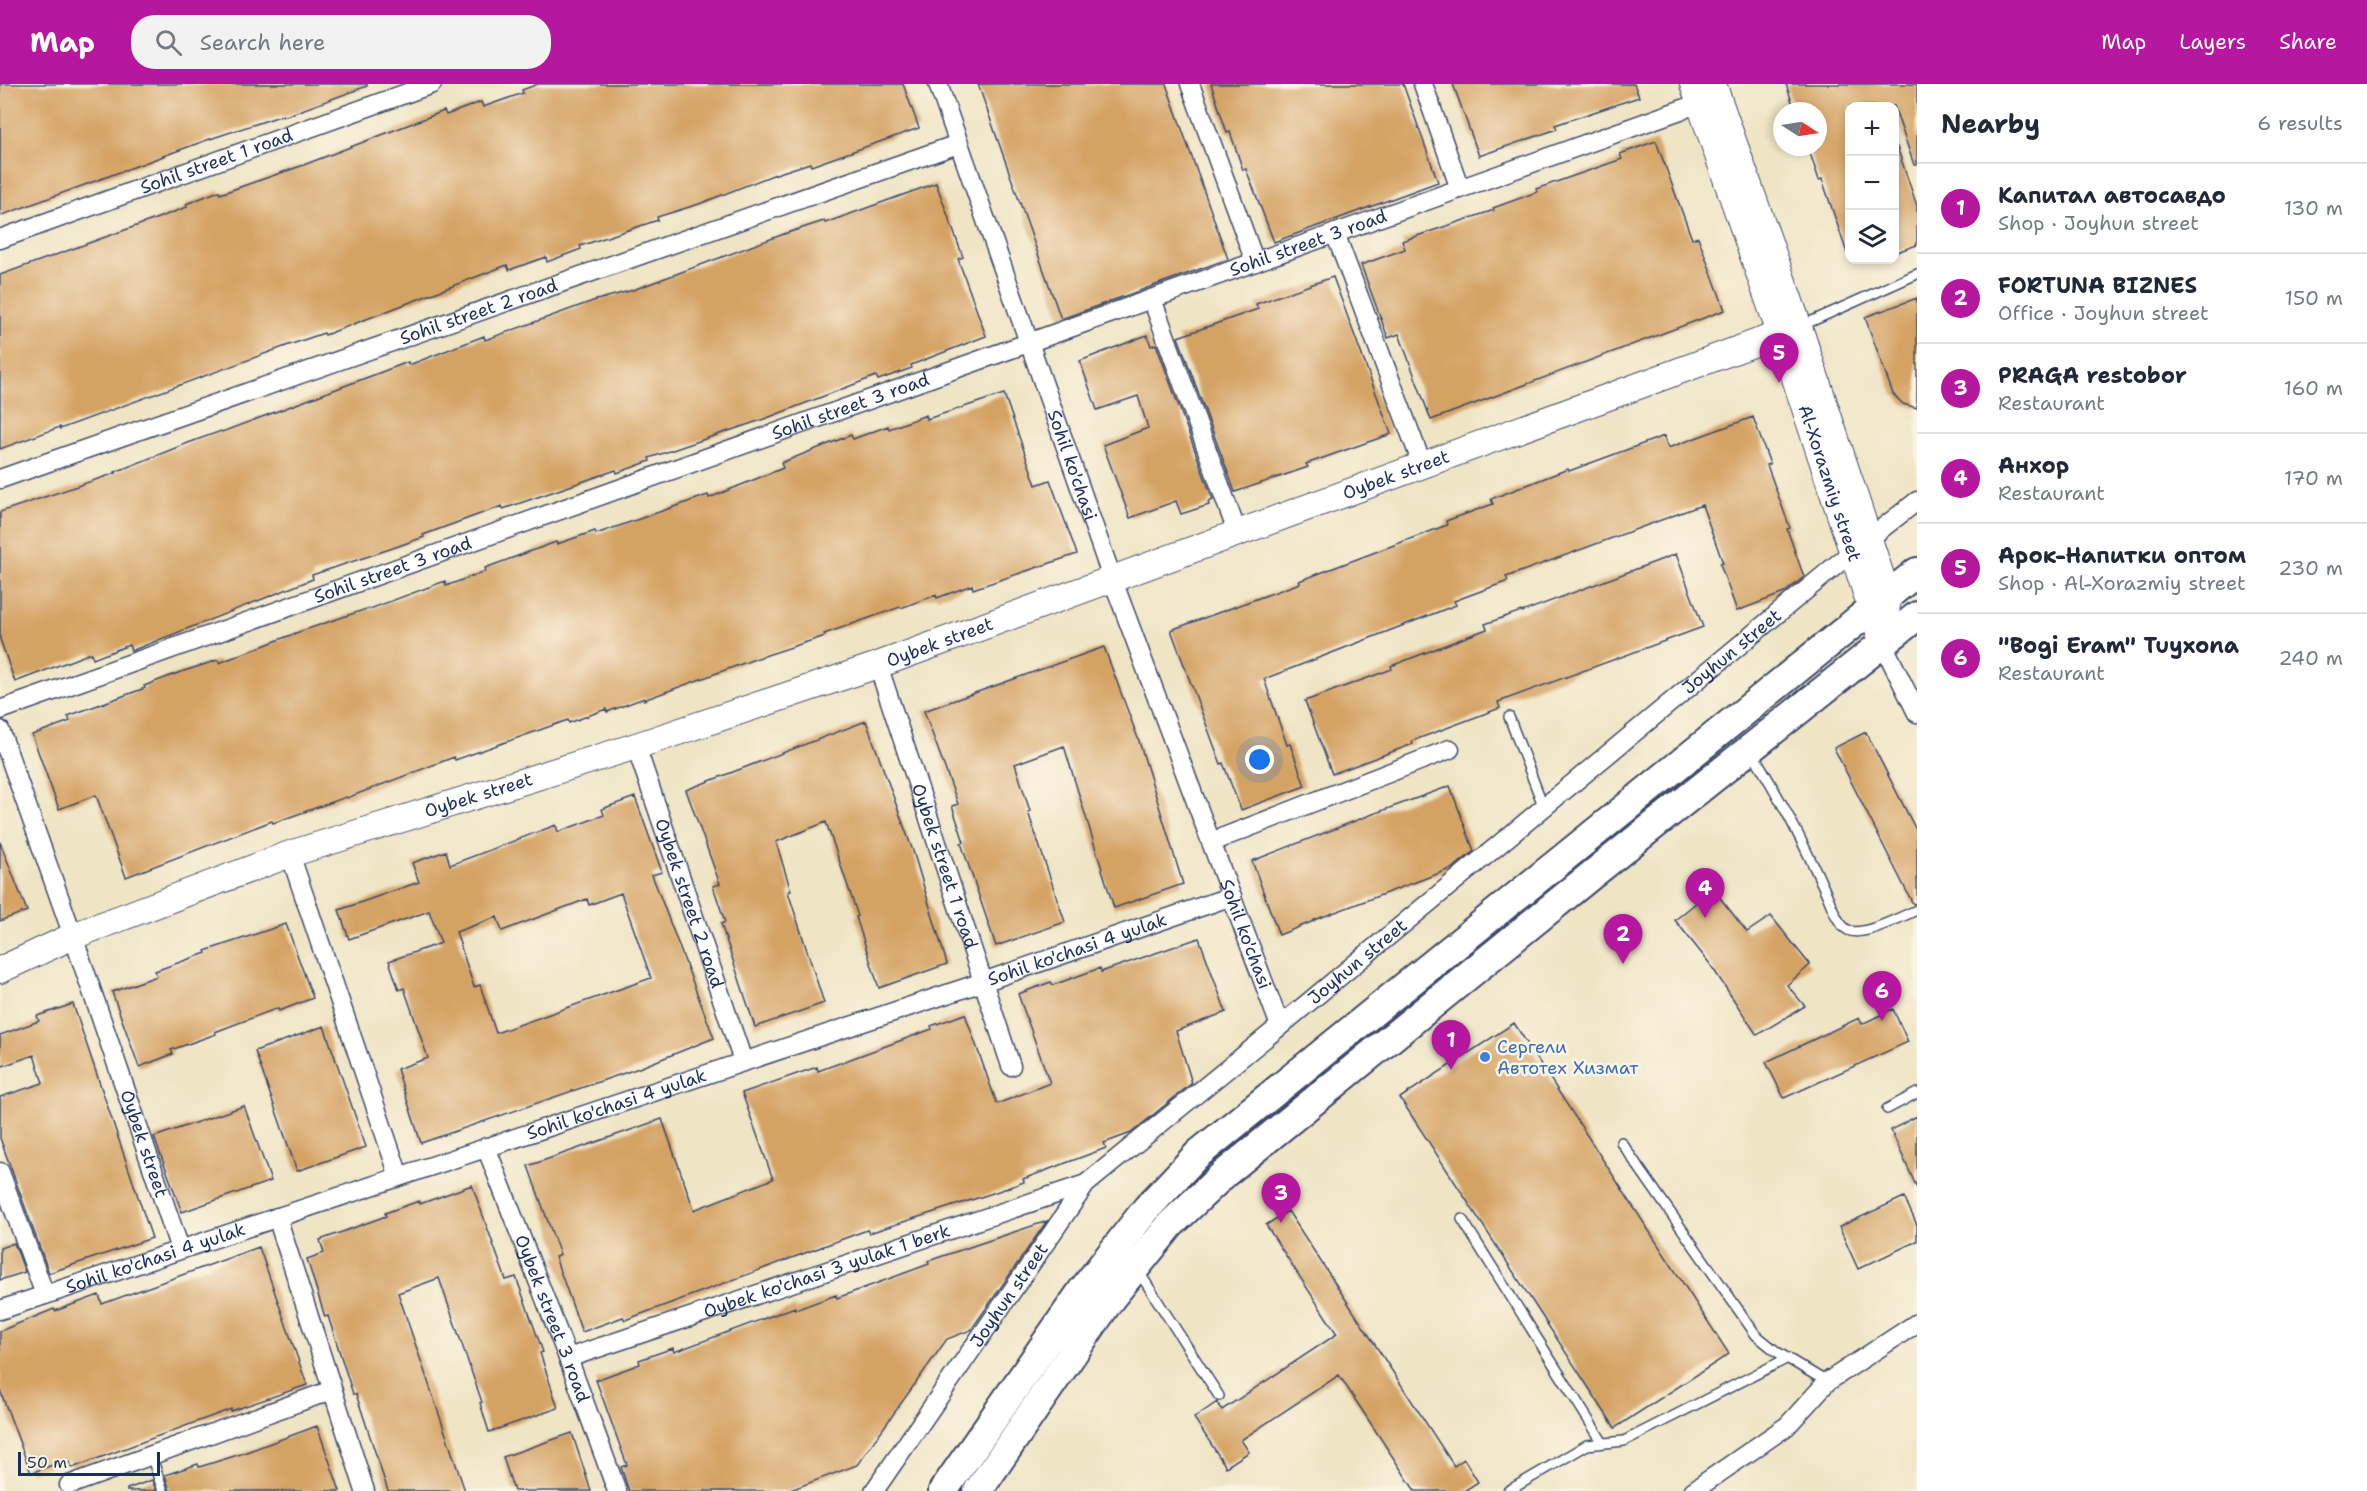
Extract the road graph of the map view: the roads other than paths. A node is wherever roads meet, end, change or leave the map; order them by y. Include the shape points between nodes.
1 (432, 84) edge
2 (938, 84) edge
3 (1190, 84) edge
4 (1423, 84) edge
5 (1702, 90) edge
6 (958, 144) junction
7 (1460, 189) junction
8 (1335, 233) junction
9 (0, 239) edge
10 (1254, 262) junction
11 (1917, 274) edge
12 (1152, 299) junction
13 (1790, 330) junction
14 (1028, 343) junction
15 (1422, 464) junction
16 (0, 479) edge
17 (1917, 501) edge
18 (1237, 532) junction
19 (1860, 546) junction
20 (1917, 572) edge
21 (1112, 578) junction
22 (1880, 603) junction
23 (1917, 616) edge
24 (1883, 644) junction
25 (878, 665) junction
26 (0, 710) edge
27 (1917, 713) edge
28 (1509, 717) dead end
29 (0, 730) edge
30 (636, 746) junction
31 (1450, 749) dead end
32 (1750, 750) junction
33 (1544, 808) junction
34 (1211, 842) junction
35 (290, 854) junction
36 (1232, 896) junction
37 (1917, 910) edge
38 (74, 936) junction
39 (0, 970) edge
40 (983, 982) junction
41 (1280, 1026) junction
42 (743, 1060) junction
43 (1011, 1066) dead end
44 (1917, 1093) edge
45 (1887, 1109) dead end
46 (1621, 1142) dead end
47 (486, 1147) junction
48 (0, 1172) edge
49 (399, 1176) junction
50 (1086, 1184) junction
51 (277, 1217) junction
52 (1462, 1219) dead end
53 (180, 1249) junction
54 (1136, 1267) junction
55 (45, 1295) junction
56 (0, 1310) edge
57 (1917, 1323) edge
58 (568, 1358) junction
59 (1788, 1358) junction
60 (1827, 1382) junction
61 (332, 1390) junction
62 (1219, 1396) dead end
63 (1603, 1443) junction
64 (152, 1455) junction
65 (69, 1485) dead end
66 (980, 1490) edge
67 (163, 1491) edge
68 (365, 1491) edge
69 (617, 1491) edge
70 (874, 1491) edge
71 (943, 1491) edge
72 (1508, 1491) edge
73 (1693, 1491) edge

1 - 9 street, Sohil street 1 road
2 - 6 street, Sohil ko'chasi
3 - 10 street
4 - 7 street
5 - 7 street, Sohil street 3 road
5 - 13 street, Al-Xorazmiy street
6 - 14 street, Sohil ko'chasi
6 - 16 street, Sohil street 2 road
7 - 8 street, Sohil street 3 road
8 - 10 street, Sohil street 3 road
8 - 15 street
10 - 12 street, Sohil street 3 road
11 - 13 lane
12 - 14 street, Sohil street 3 road
12 - 18 street
13 - 15 street, Oybek street
13 - 19 street, Al-Xorazmiy street
14 - 21 street, Sohil ko'chasi
14 - 26 street, Sohil street 3 road
15 - 18 street, Oybek street
17 - 19 street, Joyhun street
18 - 21 street, Oybek street
19 - 22 street, Al-Xorazmiy street
19 - 33 street, Joyhun street
20 - 22 main road
21 - 25 street, Oybek street
21 - 34 street, Sohil ko'chasi
22 - 24 street
22 - 71 main road via 1198,1154 1147,1208 1082,1291
23 - 24 main road
24 - 27 street
24 - 32 main road
25 - 30 street, Oybek street
25 - 40 street, Oybek street 1 road
28 - 33 lane
29 - 38 street
30 - 35 street, Oybek street
30 - 42 street, Oybek street 2 road
31 - 34 street
32 - 37 lane via 1778,795 1840,923 1848,931 1860,933
32 - 54 main road via 1224,1174 1171,1224
33 - 41 street, Joyhun street
34 - 36 street, Sohil ko'chasi
35 - 38 street, Oybek street
35 - 49 street
36 - 40 street, Sohil ko'chasi 4 yulak
36 - 41 street, Sohil ko'chasi
38 - 39 street, Oybek street
38 - 53 street, Oybek street
40 - 42 street, Sohil ko'chasi 4 yulak
40 - 43 street, Oybek street 1 road
41 - 50 street, Joyhun street
42 - 47 street, Sohil ko'chasi 4 yulak
44 - 45 lane
46 - 59 lane via 1756,1335
47 - 49 street, Sohil ko'chasi 4 yulak
47 - 58 street, Oybek street 3 road
48 - 55 street
49 - 51 street, Sohil ko'chasi 4 yulak
50 - 58 street, Oybek ko'chasi 3 yulak 1 berk
50 - 70 street, Joyhun street
51 - 53 street, Sohil ko'chasi 4 yulak
51 - 61 street
52 - 63 lane
53 - 55 street, Sohil ko'chasi 4 yulak
54 - 62 lane
54 - 66 main road
55 - 56 street, Sohil ko'chasi 4 yulak
57 - 60 street
58 - 69 street, Oybek street 3 road
59 - 60 lane
59 - 63 lane via 1624,1441
60 - 73 street via 1787,1426
61 - 64 street
61 - 68 street
63 - 72 lane via 1587,1444
64 - 65 street
64 - 67 lane

